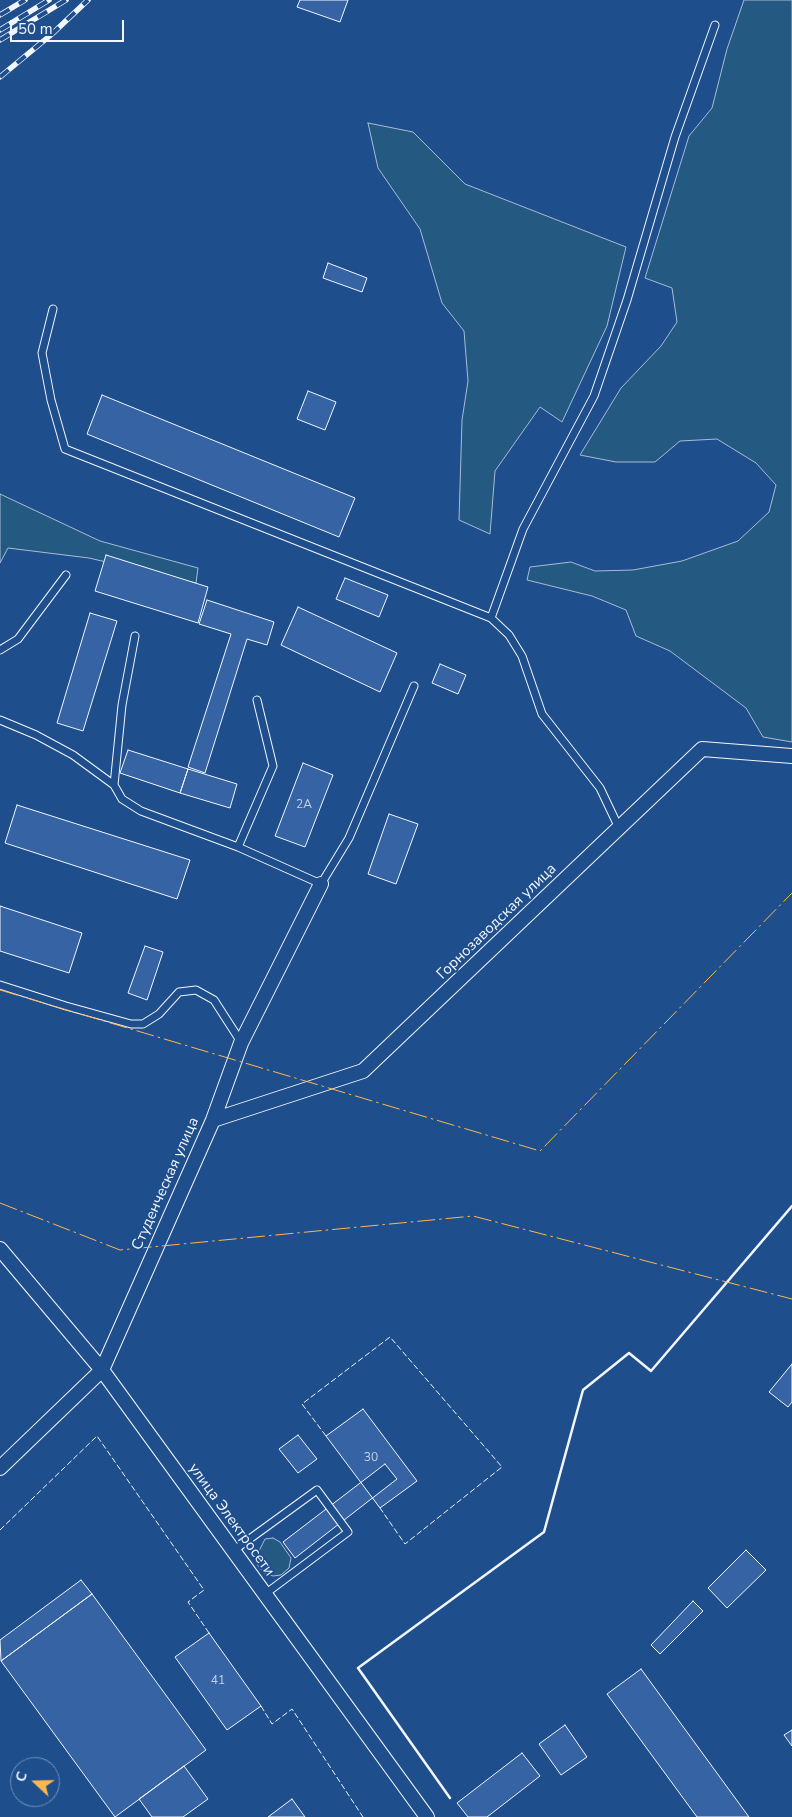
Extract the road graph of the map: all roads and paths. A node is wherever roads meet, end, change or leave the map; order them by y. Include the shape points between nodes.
1 (715, 25) dead end
2 (53, 309) dead end
3 (66, 575) dead end
4 (491, 618) junction
5 (135, 636) dead end
6 (0, 650) edge
7 (414, 686) dead end
8 (258, 700) dead end
9 (0, 720) edge
10 (792, 756) edge
11 (114, 785) junction
12 (620, 828) junction
13 (238, 847) junction
14 (321, 884) junction
15 (0, 985) edge
16 (241, 1043) junction
17 (213, 1120) junction
18 (0, 1248) edge
19 (102, 1370) junction
20 (0, 1468) edge
21 (233, 1550) junction
22 (265, 1594) junction
23 (427, 1817) edge

1 - 4 lane via 675,137 627,300 594,396 523,529
2 - 4 lane via 42,353 65,449
3 - 6 lane via 18,639
4 - 12 lane via 509,636 522,656 542,714 600,788
5 - 11 lane via 122,704
7 - 14 lane via 349,838
8 - 13 lane via 274,766
9 - 11 lane via 73,755
10 - 12 street, Горнозаводская улица via 702,749
11 - 13 lane via 122,799 141,811
12 - 17 street, Горнозаводская улица via 363,1071
13 - 14 lane
14 - 16 street, Студенческая улица
15 - 16 lane via 137,1024 159,1014 179,992 196,990 214,1000
16 - 17 street, Студенческая улица
17 - 19 street, Студенческая улица
18 - 19 street, улица Электросети
19 - 20 street, Студенческая улица
19 - 21 street, улица Электросети
21 - 22 street, улица Электросети
21 - 22 lane via 317,1490 348,1532
22 - 23 street, улица Электросети

